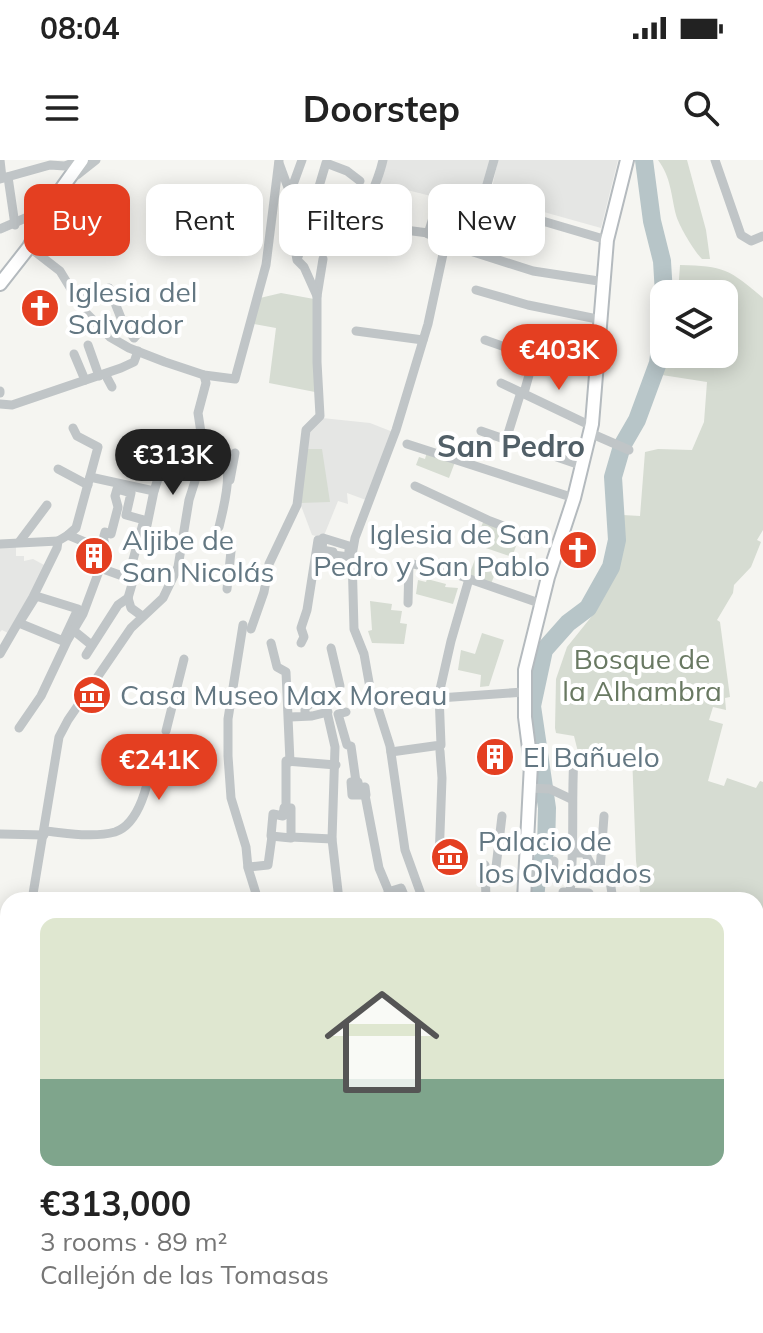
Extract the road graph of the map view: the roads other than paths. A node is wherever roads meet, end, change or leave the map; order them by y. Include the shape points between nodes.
1 (0, 160) edge
2 (96, 160) edge
3 (302, 160) edge
4 (383, 160) edge
5 (494, 160) edge
6 (627, 160) edge
7 (715, 160) edge
8 (279, 161) edge
9 (77, 164) edge
10 (3, 178) edge
11 (360, 181) dead end
12 (64, 184) edge
13 (287, 184) edge
14 (293, 184) edge
15 (24, 222) edge
16 (545, 222) edge
17 (15, 225) junction
18 (0, 229) edge
19 (428, 233) junction
20 (763, 236) edge
21 (607, 240) junction
22 (24, 253) edge
23 (41, 256) edge
24 (296, 256) edge
25 (486, 256) edge
26 (323, 259) dead end
27 (297, 260) junction
28 (605, 282) junction
29 (0, 284) edge
30 (476, 290) dead end
31 (75, 296) junction
32 (317, 296) junction
33 (602, 320) junction
34 (144, 326) dead end
35 (356, 331) dead end
36 (423, 340) junction
37 (485, 340) dead end
38 (88, 345) dead end
39 (138, 351) junction
40 (74, 354) dead end
41 (534, 357) junction
42 (598, 374) junction
43 (102, 375) junction
44 (204, 375) junction
45 (85, 380) junction
46 (501, 383) dead end
47 (112, 387) dead end
48 (521, 392) junction
49 (0, 404) edge
50 (73, 428) dead end
51 (591, 429) junction
52 (481, 431) dead end
53 (506, 440) junction
54 (407, 444) dead end
55 (629, 450) dead end
56 (167, 451) dead end
57 (583, 466) junction
58 (58, 469) dead end
59 (89, 481) junction
60 (415, 486) dead end
61 (154, 491) junction
62 (227, 491) junction
63 (574, 498) junction
64 (47, 505) dead end
65 (219, 527) dead end
66 (68, 535) junction
67 (318, 540) dead end
68 (20, 541) junction
69 (232, 542) dead end
70 (3, 544) edge
71 (57, 544) junction
72 (558, 547) junction
73 (107, 550) joint
74 (469, 579) junction
75 (227, 589) dead end
76 (128, 598) junction
77 (408, 603) dead end
78 (542, 604) junction
79 (142, 616) junction
80 (73, 630) junction
81 (64, 640) joint
82 (89, 643) dead end
83 (271, 643) dead end
84 (301, 643) dead end
85 (331, 648) dead end
86 (0, 654) edge
87 (86, 655) dead end
88 (184, 659) dead end
89 (340, 686) dead end
90 (524, 692) junction
91 (439, 698) junction
92 (327, 712) junction
93 (346, 712) dead end
94 (305, 716) junction
95 (290, 717) junction
96 (19, 728) dead end
97 (166, 731) dead end
98 (441, 746) junction
99 (163, 749) dead end
100 (391, 752) junction
101 (574, 756) dead end
102 (288, 761) junction
103 (336, 765) junction
104 (534, 788) junction
105 (571, 799) junction
106 (286, 808) junction
107 (502, 816) dead end
108 (604, 816) dead end
109 (44, 833) junction
110 (0, 834) edge
111 (272, 836) junction
112 (291, 837) junction
113 (332, 839) junction
114 (573, 853) junction
115 (439, 860) dead end
116 (554, 861) dead end
117 (248, 867) junction
118 (528, 873) junction
119 (610, 881) dead end
120 (33, 892) edge
121 (256, 892) edge
122 (338, 892) edge
123 (388, 892) edge
124 (420, 892) edge
125 (487, 892) edge
126 (525, 892) edge
127 (566, 892) edge
128 (612, 892) edge

1 - 10 street
2 - 9 street via 77,175
3 - 14 street
4 - 19 street via 359,224
5 - 36 street via 484,195 443,254
6 - 21 street
7 - 20 street via 741,235 751,241
8 - 13 street
8 - 44 street via 266,265 238,375 231,380
9 - 10 street via 50,165
9 - 12 street
10 - 17 street
11 - 27 street via 326,163
15 - 17 street
16 - 21 street
17 - 18 street
19 - 19 street via 448,238 471,206 439,198
21 - 28 street
22 - 29 street
23 - 31 street via 60,271
24 - 27 street
25 - 28 street via 533,271
26 - 32 street
27 - 32 street
28 - 33 street
30 - 33 street
31 - 34 street via 109,288 134,338
31 - 39 street via 103,332
32 - 117 street via 320,416 306,430 297,505 247,627 228,719 231,798
33 - 42 street
35 - 36 street
36 - 100 street via 352,555 354,629
37 - 41 street
38 - 43 street
39 - 43 street via 134,362
39 - 44 street
40 - 45 street
41 - 42 street
41 - 48 street
42 - 51 street
43 - 45 street
43 - 47 street
44 - 79 street via 198,413 201,462 178,567 163,598
45 - 49 street via 12,405
46 - 48 street
48 - 51 street
48 - 53 street
50 - 59 street via 98,447
51 - 55 street
51 - 57 street
52 - 53 street
53 - 57 street
54 - 63 street
56 - 61 street
57 - 63 street
58 - 59 street
59 - 61 street
59 - 66 street via 76,528
60 - 72 street
61 - 76 street
62 - 62 street via 232,452 218,439 227,469
62 - 65 street
63 - 72 street
64 - 68 street
66 - 71 street
66 - 80 street via 105,555
67 - 84 street
68 - 70 street
68 - 71 street
69 - 75 street
71 - 86 street
72 - 78 street
73 - 73 street via 103,569 128,578 144,520 126,515 131,493 117,489 111,534 104,536
74 - 77 street via 409,563
74 - 78 street
74 - 91 street
76 - 79 street
76 - 87 street
78 - 90 street
79 - 109 street via 59,737
80 - 82 street
80 - 96 street
81 - 81 street via 78,609 36,596 19,623
83 - 95 street via 277,667 286,672
85 - 89 street
88 - 97 street
90 - 91 street
90 - 104 street
91 - 98 street
92 - 94 street
92 - 94 street via 319,695 305,708
92 - 103 street
93 - 123 street via 338,714
94 - 95 street
95 - 102 street
98 - 100 street
98 - 115 street
99 - 109 street via 155,748 148,785 125,826 93,835
100 - 124 street via 402,834
101 - 105 street
102 - 103 street
102 - 106 street
103 - 113 street
104 - 105 street
104 - 118 street
105 - 114 street
106 - 111 street via 283,816 273,814
106 - 112 street via 291,808
107 - 125 street
108 - 114 street via 600,870 594,870 585,853
109 - 110 street
109 - 120 street
111 - 112 street
111 - 117 street via 268,865
112 - 113 street
113 - 122 street
114 - 127 street
116 - 118 street via 553,877
117 - 121 street
118 - 126 street
119 - 128 street

